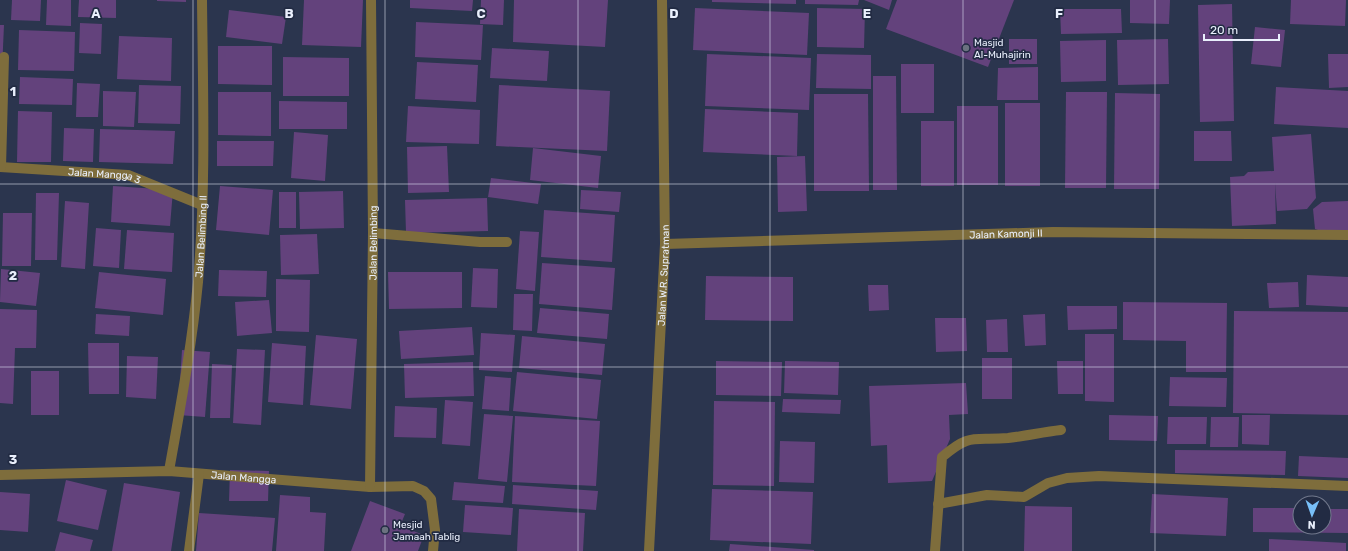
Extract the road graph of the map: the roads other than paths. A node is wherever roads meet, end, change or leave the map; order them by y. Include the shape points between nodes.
1 (202, 0) edge
2 (371, 0) edge
3 (662, 0) edge
4 (4, 58) dead end
5 (1, 167) edge
6 (202, 205) junction
7 (373, 233) junction
8 (1348, 235) edge
9 (506, 242) dead end
10 (664, 244) junction
11 (1061, 430) dead end
12 (169, 471) junction
13 (199, 474) junction
14 (0, 475) edge
15 (1348, 486) edge
16 (370, 487) junction
17 (938, 504) junction
18 (189, 551) edge
19 (433, 551) edge
20 (649, 551) edge
21 (935, 551) edge

1 - 6 street, Jalan Belimbing II
2 - 7 street, Jalan Belimbing
3 - 10 street, Jalan W.R. Supratman
4 - 5 street, Jalan Mangga 3
5 - 6 street, Jalan Mangga 3 via 128,175
6 - 12 street, Jalan Belimbing II via 198,283
7 - 9 street
7 - 16 street, Jalan Belimbing
8 - 10 street, Jalan Kamonji II via 1053,232
10 - 20 street, Jalan W.R. Supratman
11 - 17 street via 1007,438 975,438 957,445 942,457
12 - 13 street, Jalan Mangga
12 - 14 street, Jalan Mangga
13 - 16 street, Jalan Mangga
13 - 18 street
15 - 17 street via 1099,476 1067,478 1048,483 1024,497 986,495
16 - 19 street, Jalan Mangga via 413,486 431,499 434,514
17 - 21 street

